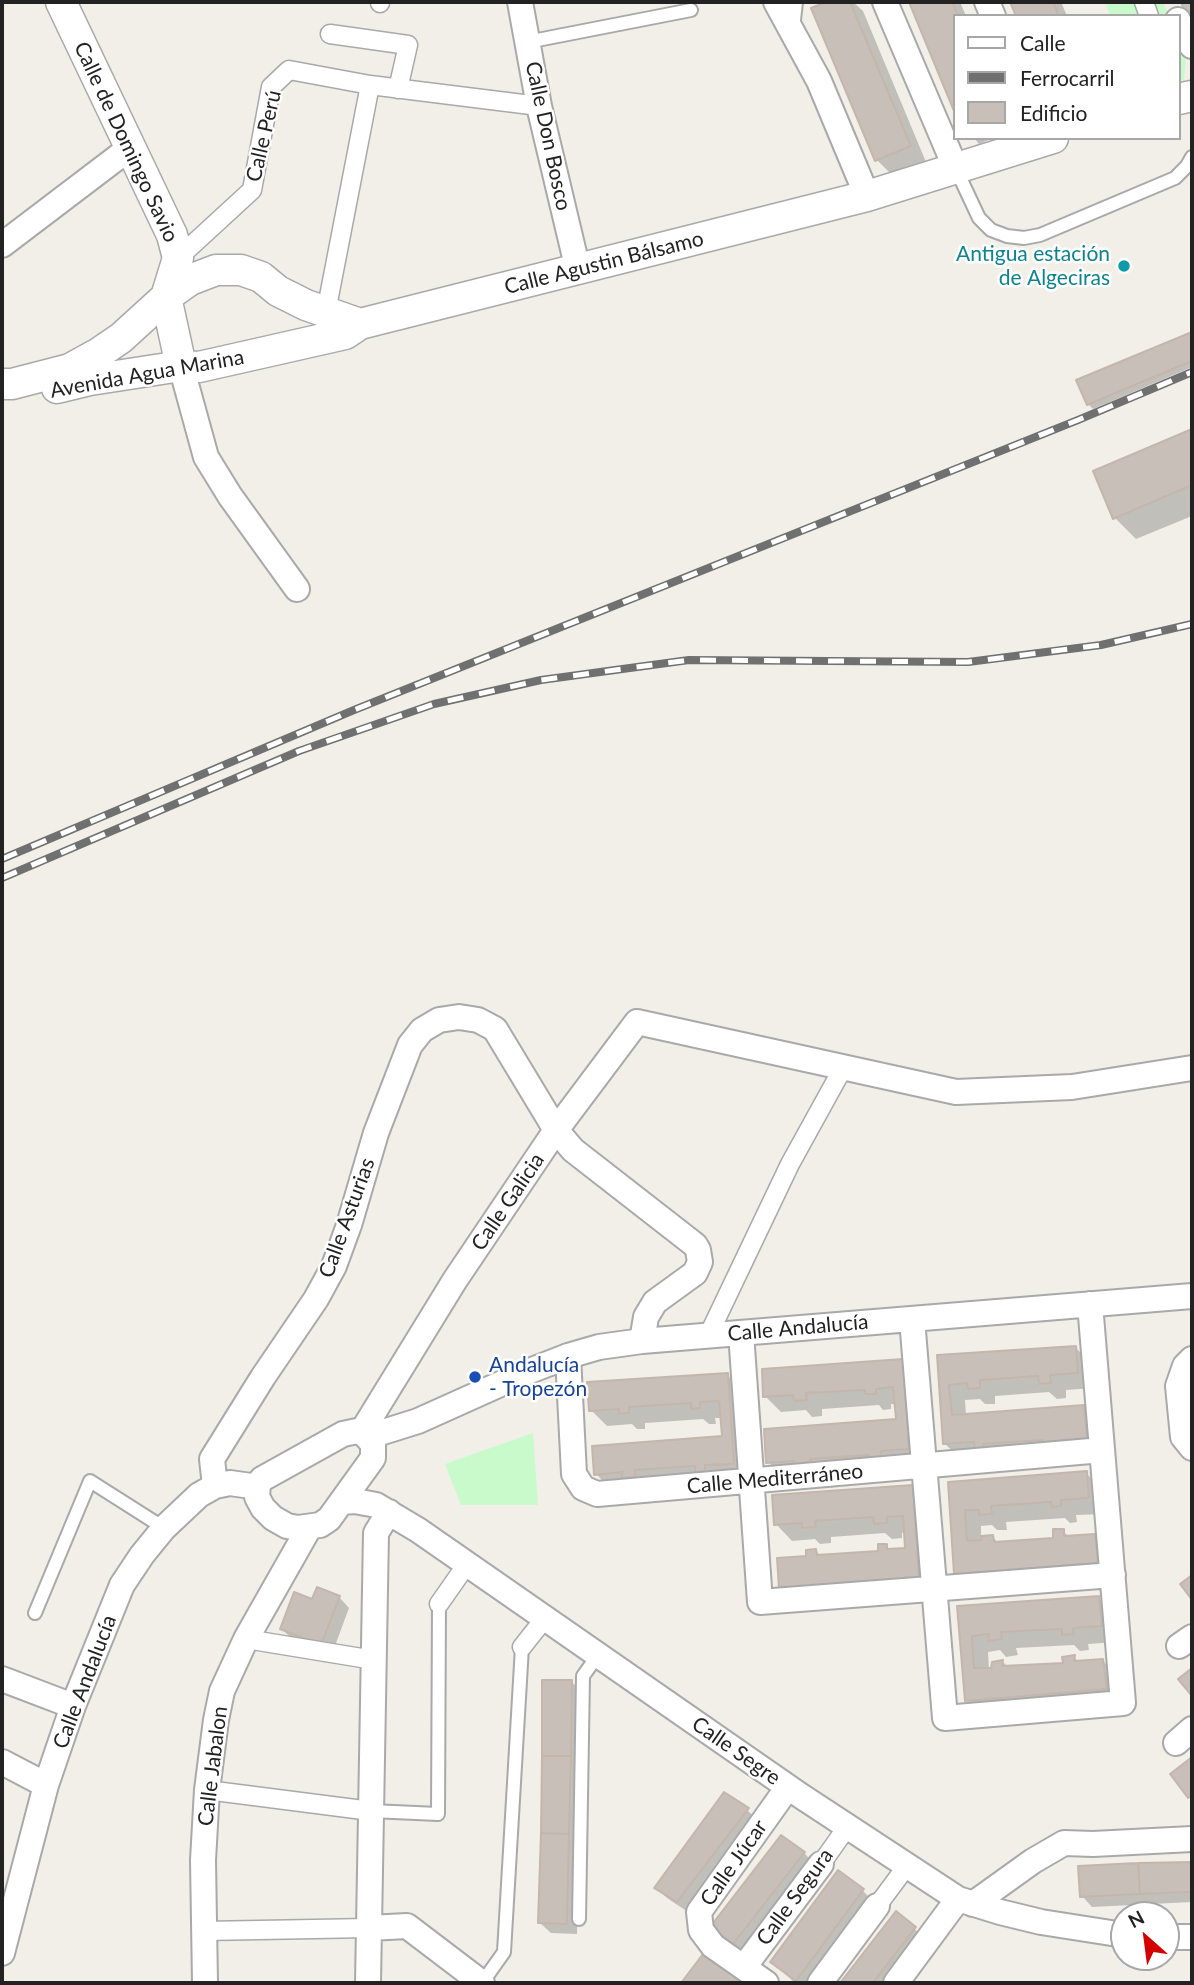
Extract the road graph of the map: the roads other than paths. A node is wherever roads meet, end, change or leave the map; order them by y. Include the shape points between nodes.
1 (61, 2) edge
2 (520, 2) edge
3 (776, 2) edge
4 (796, 2) edge
5 (885, 2) edge
6 (691, 10) dead end
7 (1180, 25) edge
8 (792, 33) junction
9 (330, 34) dead end
10 (527, 43) junction
11 (1192, 46) edge
12 (370, 85) junction
13 (398, 89) junction
14 (539, 106) junction
15 (1042, 140) edge
16 (131, 147) junction
17 (1192, 157) edge
18 (956, 169) junction
19 (867, 196) junction
20 (2, 245) edge
21 (178, 258) junction
22 (578, 270) junction
23 (278, 290) junction
24 (166, 297) junction
25 (326, 312) junction
26 (360, 324) junction
27 (293, 345) junction
28 (181, 366) junction
29 (2, 384) edge
30 (2, 403) edge
31 (297, 589) dead end
32 (843, 1068) junction
33 (1192, 1068) edge
34 (556, 1130) junction
35 (1192, 1296) edge
36 (1090, 1304) junction
37 (912, 1319) junction
38 (741, 1333) junction
39 (708, 1336) junction
40 (642, 1341) junction
41 (568, 1356) junction
42 (1192, 1359) edge
43 (388, 1388) junction
44 (412, 1424) junction
45 (1192, 1448) edge
46 (1102, 1450) junction
47 (366, 1451) junction
48 (924, 1466) junction
49 (751, 1481) junction
50 (215, 1486) junction
51 (258, 1487) junction
52 (342, 1502) junction
53 (382, 1508) junction
54 (164, 1528) junction
55 (309, 1528) junction
56 (467, 1564) junction
57 (1113, 1575) junction
58 (934, 1589) junction
59 (439, 1604) joint
60 (35, 1613) dead end
61 (545, 1618) junction
62 (246, 1639) junction
63 (523, 1647) joint
64 (598, 1656) junction
65 (374, 1660) junction
66 (2, 1679) edge
67 (73, 1706) junction
68 (2, 1762) edge
69 (46, 1785) junction
70 (788, 1787) junction
71 (207, 1790) junction
72 (371, 1811) junction
73 (847, 1827) junction
74 (1192, 1839) edge
75 (821, 1864) joint
76 (906, 1867) junction
77 (965, 1901) junction
78 (877, 1906) joint
79 (579, 1919) dead end
80 (369, 1928) junction
81 (204, 1931) junction
82 (1110, 1933) edge
83 (2, 1953) edge
84 (744, 1967) junction
85 (205, 1983) edge
86 (368, 1983) edge
87 (482, 1983) edge
88 (766, 1983) edge
89 (820, 1983) edge
90 (896, 1983) edge

1 - 16 street, Calle de Domingo Savio
2 - 10 street, Calle Don Bosco
3 - 8 street
4 - 8 lane
5 - 18 street
6 - 10 lane
7 - 11 street
8 - 19 street via 819,81
9 - 13 street via 408,45
10 - 14 street, Calle Don Bosco
12 - 13 street, Calle Perú
12 - 21 street, Calle Perú via 289,70 271,87 252,190
12 - 25 street
13 - 14 street, Calle Perú
14 - 22 street, Calle Don Bosco
15 - 18 street, Calle Agustin Bálsamo
16 - 20 street
16 - 21 street, Calle de Domingo Savio
17 - 18 lane via 1174,178 1024,238 991,230 979,218
18 - 19 street, Calle Agustin Bálsamo
19 - 22 street, Calle Agustin Bálsamo
21 - 24 street, Calle de Domingo Savio
22 - 26 street, Calle Agustin Bálsamo
23 - 24 street via 241,270 216,270 190,280
23 - 25 street
23 - 27 street via 295,309 298,334
24 - 28 street, Calle de Domingo Savio
24 - 29 street, Avenida Agua Marina via 121,338 71,369
25 - 26 street
26 - 27 street, Avenida Agua Marina via 345,334
27 - 28 street, Avenida Agua Marina via 199,367
28 - 30 street, Avenida Agua Marina via 90,380
28 - 31 street via 205,457
32 - 33 street via 956,1092 1072,1087
32 - 34 street, Calle Galicia via 637,1022
32 - 39 street via 790,1164
34 - 40 street via 573,1150 698,1250 700,1262 695,1273 655,1302 646,1317
34 - 43 street, Calle Galicia
34 - 50 street, Calle Asturias via 495,1029 459,1017 439,1020 422,1030 410,1045 376,1133 334,1266 212,1459
35 - 36 street, Calle Andalucía
36 - 37 street, Calle Andalucía
36 - 46 street
37 - 38 street, Calle Andalucía
37 - 48 street
38 - 39 street, Calle Andalucía
38 - 49 street
39 - 40 street, Calle Andalucía
40 - 41 street, Calle Andalucía
41 - 44 street, Calle Andalucía
41 - 49 street, Calle Mediterráneo via 573,1467 583,1488 597,1494
42 - 45 street via 1178,1386 1183,1437
43 - 44 street via 388,1408 398,1423
43 - 47 street, Calle Galicia
44 - 47 street, Calle Andalucía
46 - 48 street, Calle Mediterráneo
46 - 57 street
47 - 51 street via 350,1432 343,1434 262,1479
47 - 52 street
47 - 53 street via 366,1492
48 - 49 street, Calle Mediterráneo
48 - 58 street
49 - 58 street via 760,1602
50 - 51 street
50 - 54 street, Calle Andalucía
51 - 55 street via 258,1503 273,1518 287,1526
52 - 53 street, Calle Segre
52 - 55 street via 330,1519
53 - 56 street, Calle Segre
53 - 65 street via 376,1533
54 - 60 lane via 90,1481
54 - 67 street, Calle Andalucía via 122,1585
55 - 62 street, Calle Jabalon
56 - 59 street
56 - 61 street, Calle Segre
57 - 58 street
57 - 58 street via 1124,1703 945,1718
59 - 72 lane via 438,1814
61 - 63 street
61 - 64 street, Calle Segre
62 - 65 street
62 - 71 street, Calle Jabalon via 222,1691
63 - 87 lane via 504,1952
64 - 70 street, Calle Segre
64 - 79 lane via 583,1676
65 - 72 street
66 - 67 street
67 - 69 street, Calle Andalucía
68 - 69 street
69 - 83 street, Calle Andalucía
70 - 73 street, Calle Segre
70 - 84 street, Calle Júcar via 699,1912 701,1930 713,1946
71 - 72 street
71 - 81 street, Calle Jabalon via 202,1860
72 - 80 street
73 - 75 street, Calle Segura
73 - 76 street, Calle Segre
74 - 77 street via 1064,1843
75 - 84 street, Calle Segura
76 - 77 street, Calle Segre
76 - 78 street
77 - 82 street, Calle Segre via 1041,1922
77 - 90 street
78 - 89 street
80 - 81 street
80 - 86 street
80 - 87 street via 407,1926
81 - 85 street, Calle Jabalon
84 - 88 street

